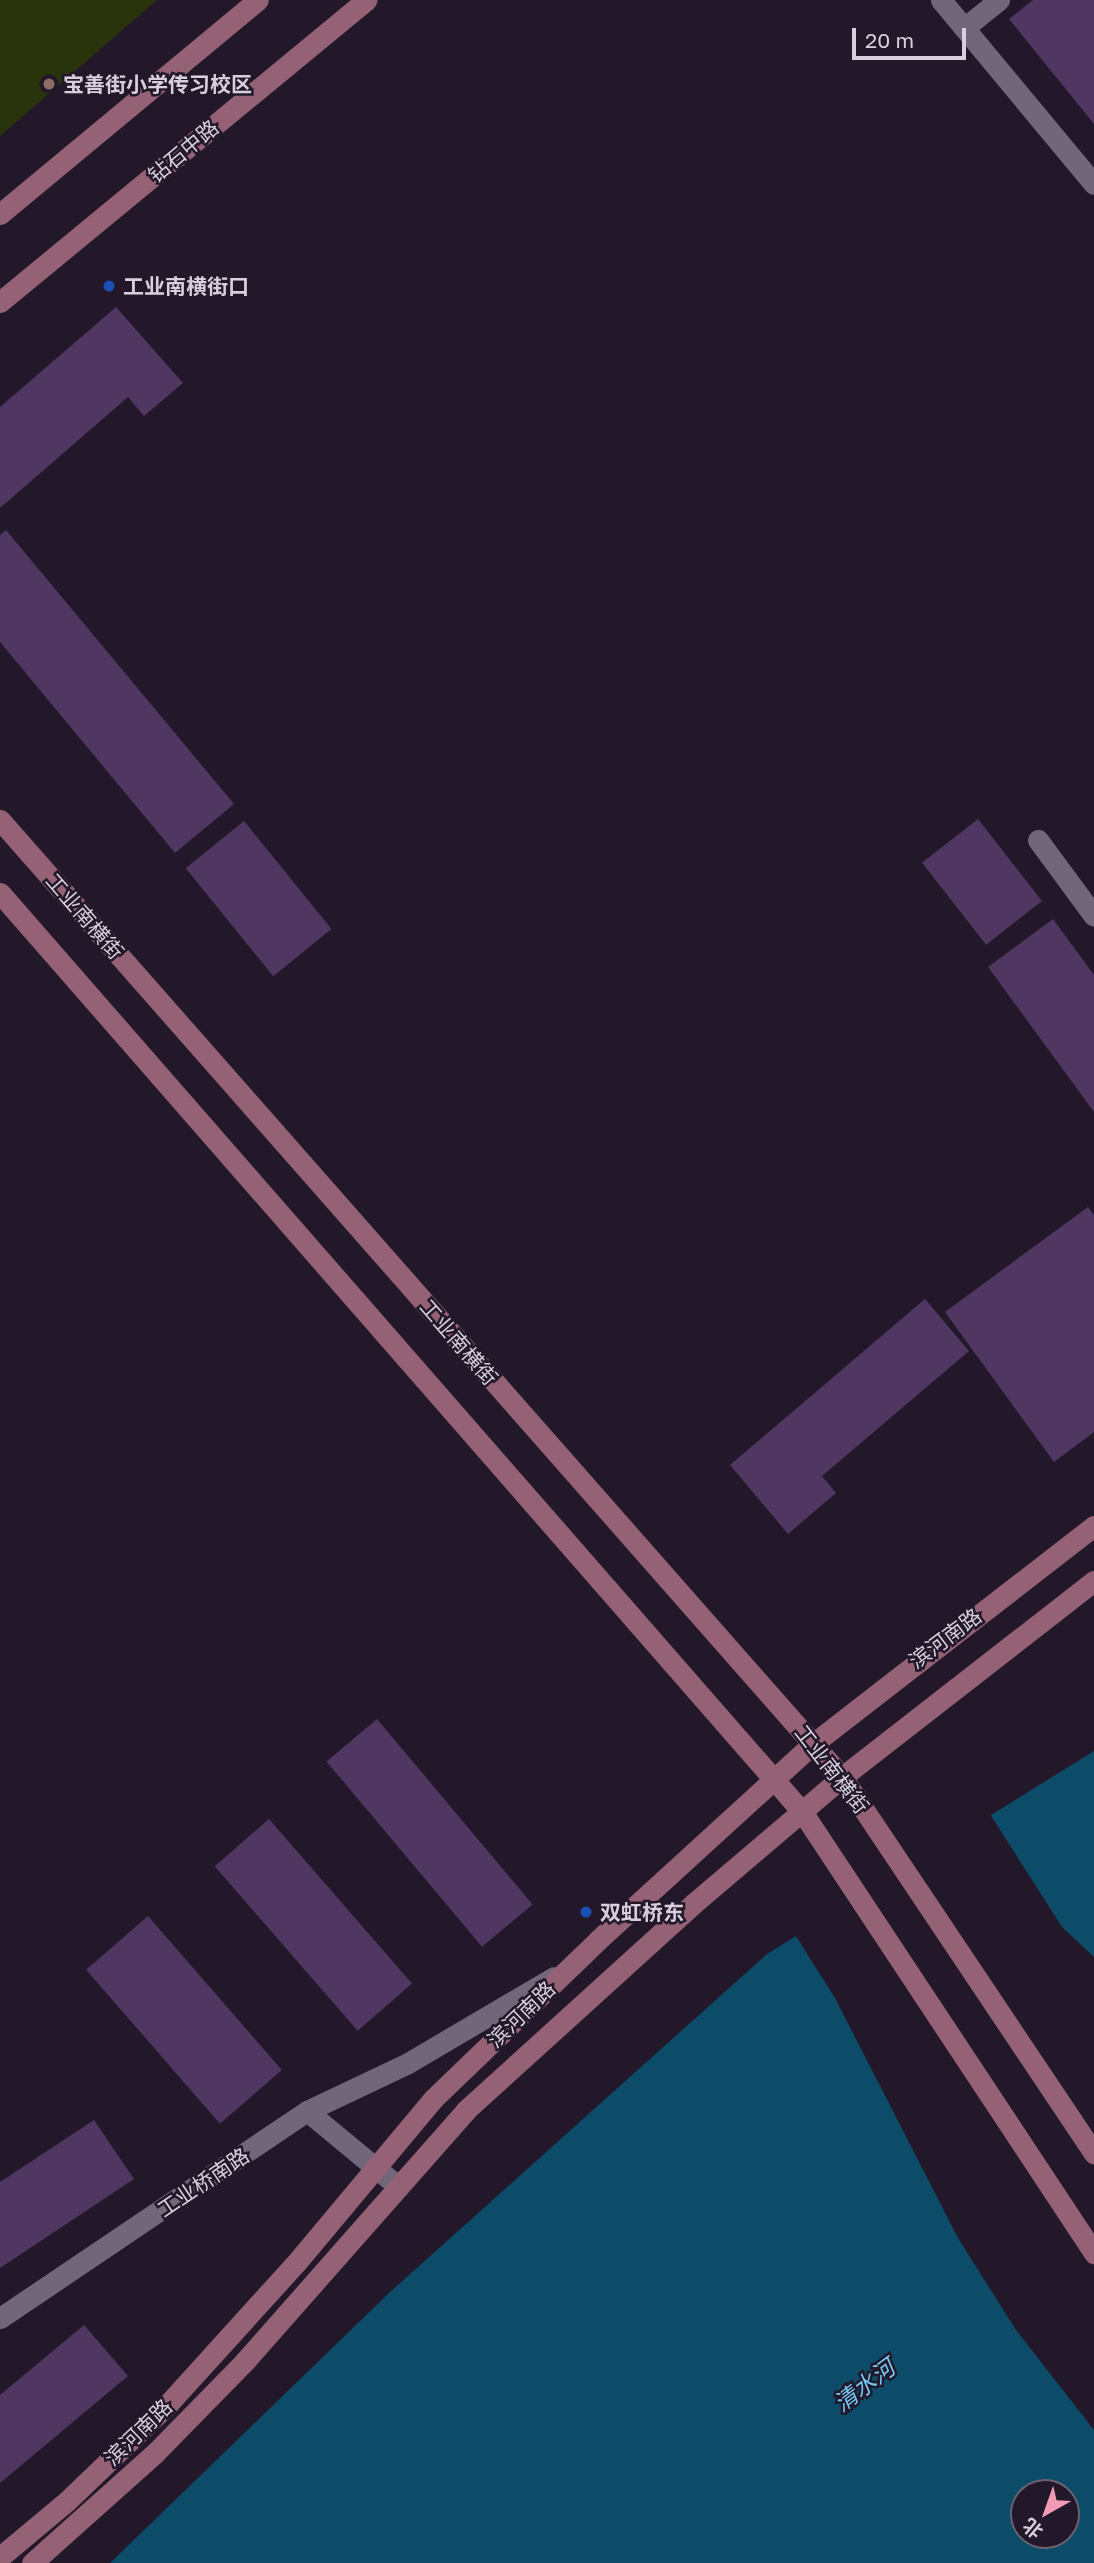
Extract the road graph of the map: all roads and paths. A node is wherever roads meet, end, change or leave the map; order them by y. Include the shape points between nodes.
1 (258, 0) edge
2 (366, 0) edge
3 (941, 0) edge
4 (999, 0) edge
5 (964, 28) junction
6 (1094, 184) edge
7 (0, 214) edge
8 (0, 303) edge
9 (0, 820) edge
10 (1038, 840) dead end
11 (0, 893) edge
12 (1094, 916) edge
13 (1094, 1526) edge
14 (1094, 1581) edge
15 (814, 1742) junction
16 (842, 1777) junction
17 (773, 1779) junction
18 (803, 1813) junction
19 (567, 1969) junction
20 (307, 2111) junction
21 (1094, 2154) edge
22 (376, 2167) junction
23 (399, 2187) junction
24 (1094, 2253) edge
25 (0, 2318) edge
26 (0, 2557) edge
27 (32, 2563) edge

1 - 7 main road
2 - 8 main road, 钻石中路
3 - 5 street
4 - 5 street
5 - 6 street
9 - 15 main road, 工业南横街
10 - 12 street
11 - 17 main road
13 - 15 main road, 滨河南路
14 - 16 main road, 滨河南路
15 - 16 main road, 工业南横街
15 - 17 main road, 滨河南路
16 - 18 main road, 滨河南路
16 - 21 main road, 工业南横街
17 - 18 main road
17 - 19 main road, 滨河南路
18 - 23 main road, 滨河南路 via 692,1904 466,2110
18 - 24 main road
19 - 20 street, 工业桥南路 via 408,2063
19 - 22 main road, 滨河南路 via 433,2099
20 - 22 street
20 - 25 street, 工业桥南路
22 - 23 street
22 - 26 main road, 滨河南路 via 168,2404 67,2501
23 - 27 main road, 滨河南路 via 245,2361 156,2452

